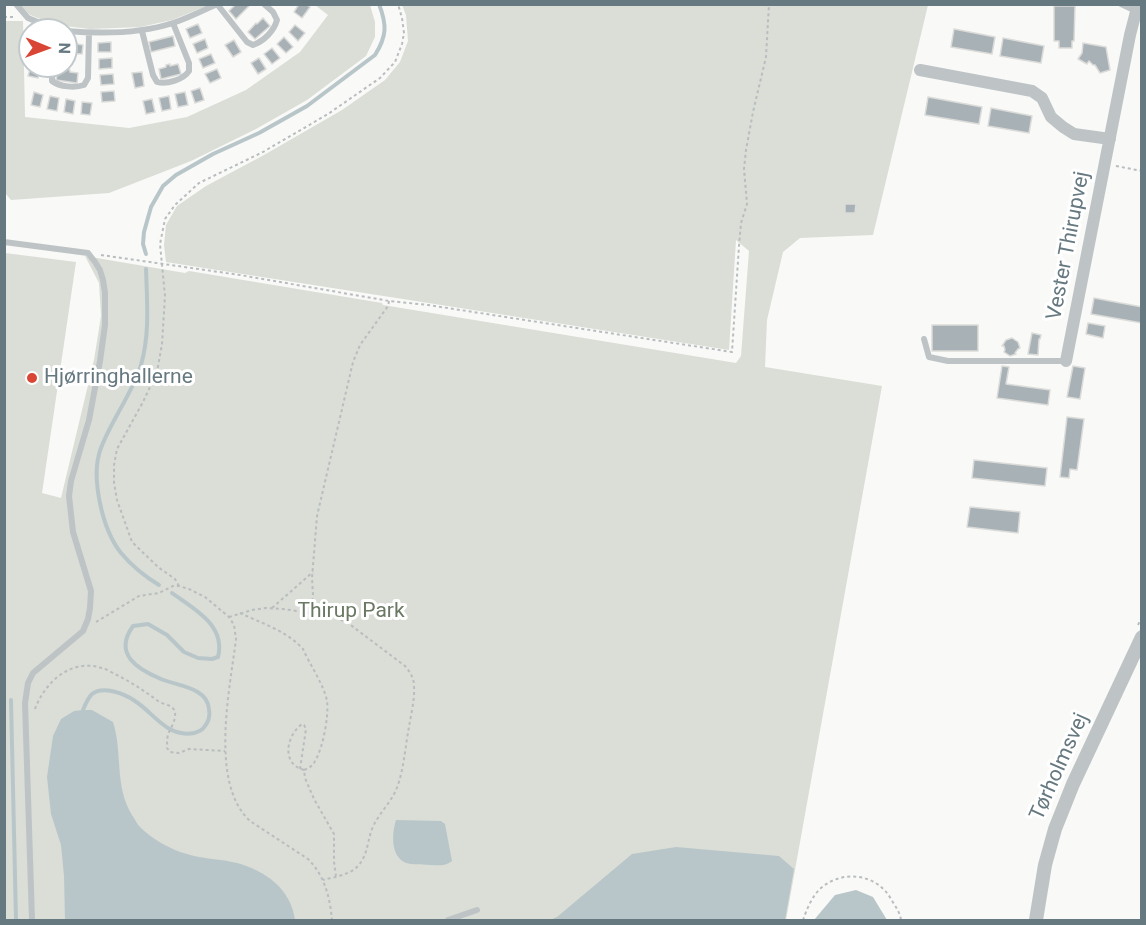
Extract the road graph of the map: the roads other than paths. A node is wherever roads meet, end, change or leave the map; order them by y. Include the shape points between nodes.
1 (16, 4) edge
2 (217, 4) edge
3 (264, 4) edge
4 (1121, 4) edge
5 (1137, 8) edge
6 (28, 18) edge
7 (172, 23) junction
8 (142, 30) junction
9 (78, 32) edge
10 (89, 33) junction
11 (920, 70) dead end
12 (52, 78) edge
13 (1110, 139) junction
14 (4, 242) edge
15 (924, 339) dead end
16 (1066, 361) joint
17 (1142, 637) edge
18 (477, 910) dead end
19 (32, 921) edge
20 (448, 921) edge
21 (1036, 921) edge

1 - 6 lane
2 - 3 lane via 253,45 275,27 277,20
2 - 7 lane
4 - 5 lane
5 - 13 street, Vester Thirupvej
7 - 8 lane
7 - 8 lane via 189,71 186,76 162,83 153,75
8 - 10 lane
9 - 10 lane
10 - 12 lane via 88,78 84,85 56,85
11 - 13 street via 1032,91 1042,98 1051,117 1074,134
13 - 16 street, Vester Thirupvej
14 - 19 lane via 88,253 100,270 105,293 100,361 69,496 73,532 91,591 88,620 83,631 33,673 25,703
15 - 16 lane via 929,357 948,361
17 - 21 street, Tørholmsvej via 1054,829
18 - 20 lane

